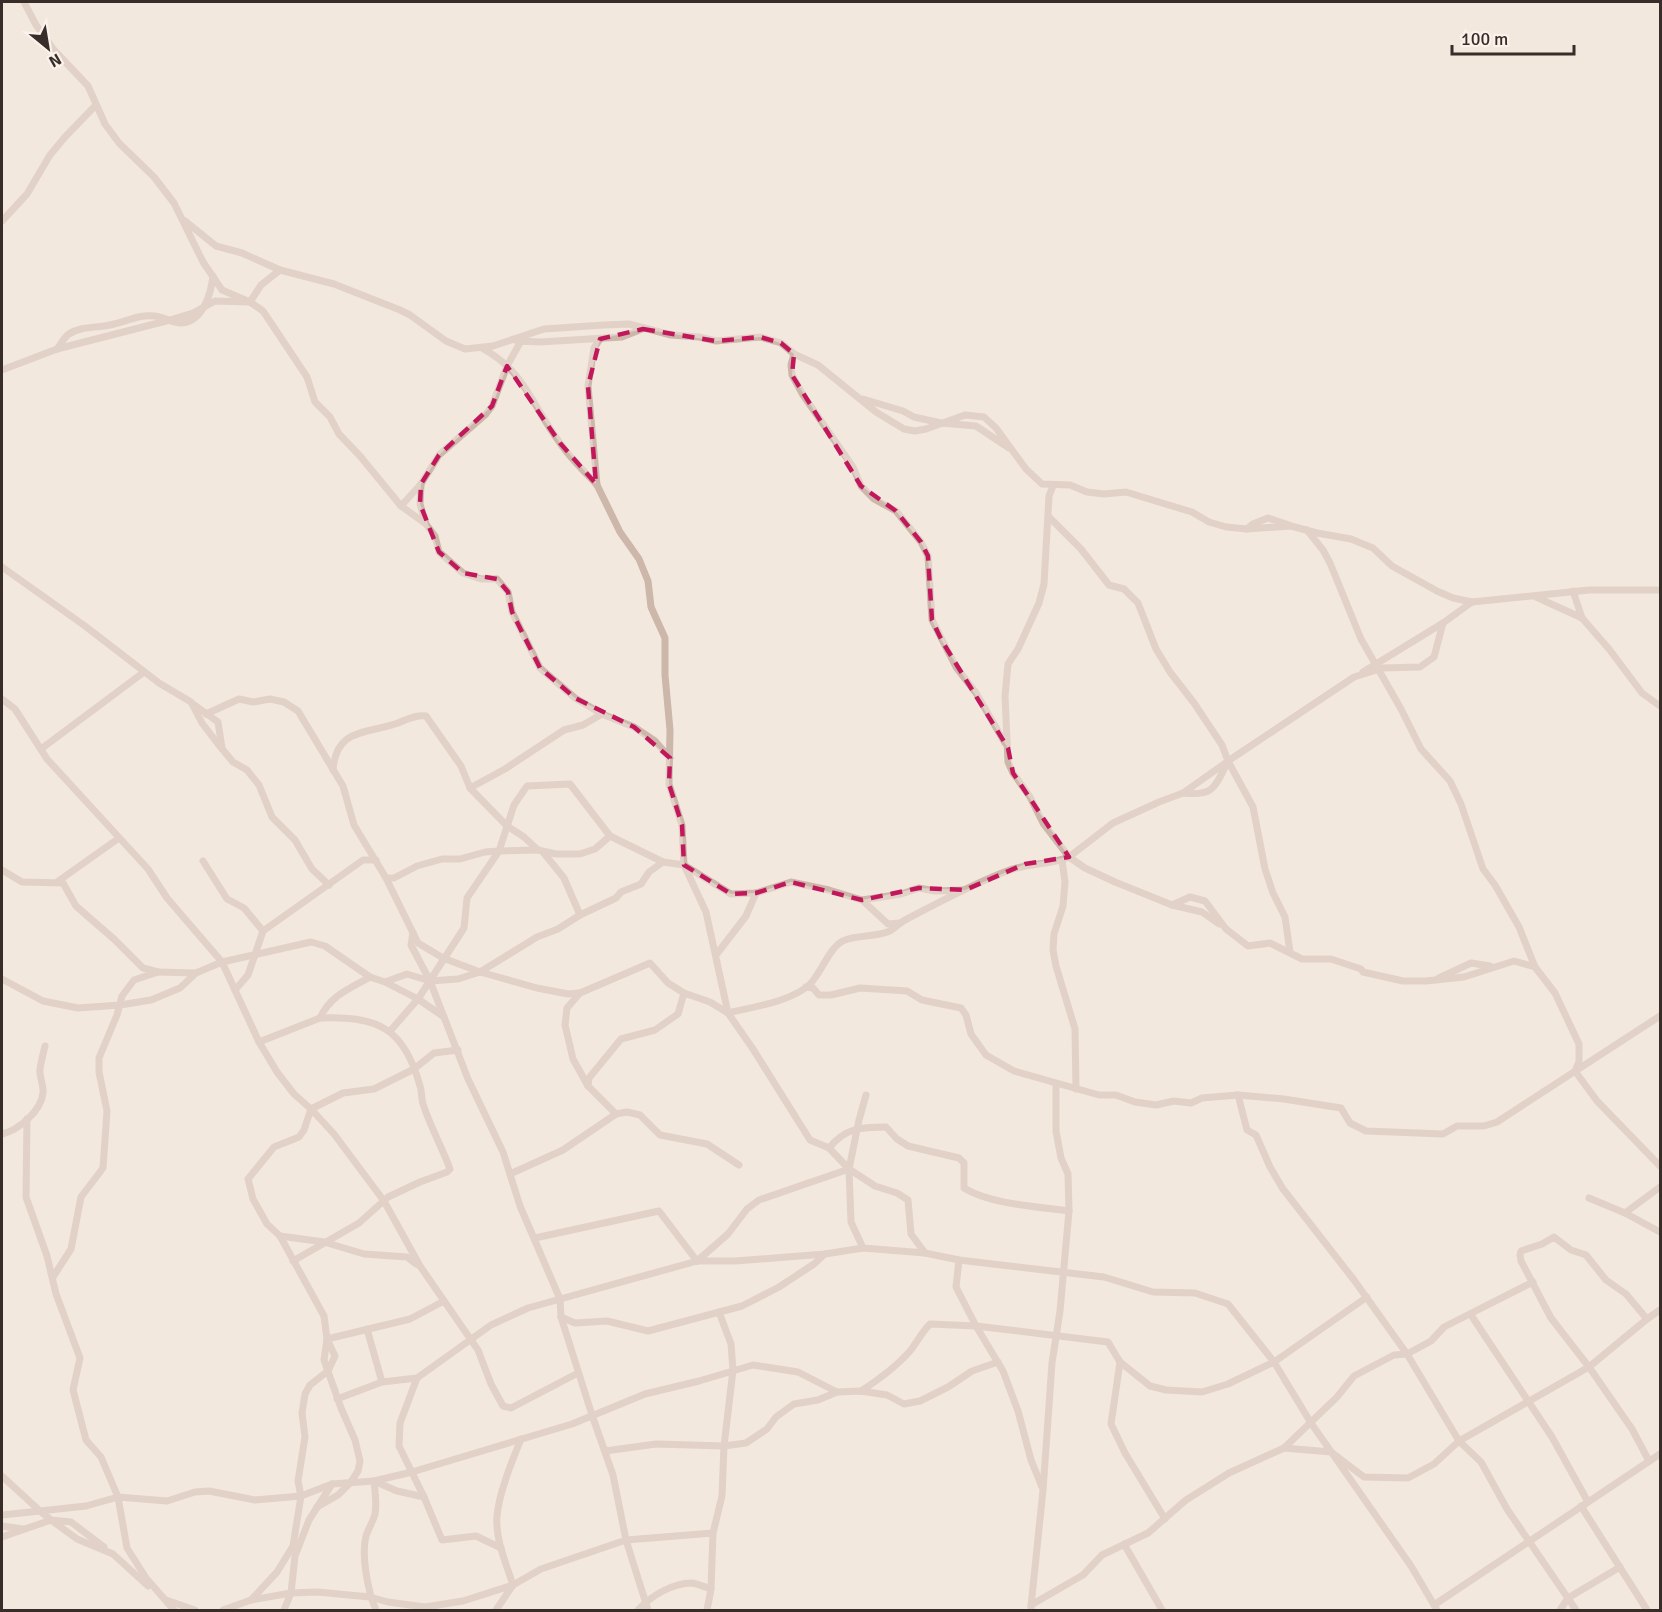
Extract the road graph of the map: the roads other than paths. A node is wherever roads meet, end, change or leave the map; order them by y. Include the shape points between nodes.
1 (24, 2) edge
2 (96, 105) junction
3 (2, 221) edge
4 (185, 222) junction
5 (280, 270) junction
6 (213, 276) junction
7 (250, 302) junction
8 (204, 307) junction
9 (170, 320) junction
10 (643, 329) junction
11 (600, 339) junction
12 (518, 341) junction
13 (480, 347) junction
14 (57, 349) junction
15 (794, 354) junction
16 (21, 361) junction
17 (2, 364) edge
18 (507, 366) junction
19 (2, 370) edge
20 (856, 396) junction
21 (941, 423) junction
22 (1011, 449) junction
23 (421, 484) junction
24 (597, 485) junction
25 (1053, 486) junction
26 (401, 506) junction
27 (1049, 517) junction
28 (426, 524) junction
29 (1307, 530) junction
30 (2, 567) edge
31 (1660, 590) edge
32 (1573, 591) junction
33 (1534, 596) junction
34 (1472, 602) junction
35 (1582, 618) junction
36 (1443, 623) junction
37 (1378, 667) junction
38 (144, 672) junction
39 (2, 699) edge
40 (191, 702) junction
41 (1660, 706) edge
42 (206, 714) junction
43 (602, 714) junction
44 (222, 748) junction
45 (1008, 748) junction
46 (41, 749) junction
47 (670, 758) junction
48 (1228, 761) junction
49 (333, 770) junction
50 (470, 788) junction
51 (1183, 793) junction
52 (507, 826) junction
53 (610, 836) junction
54 (119, 838) junction
55 (499, 851) junction
56 (541, 851) junction
57 (1065, 858) junction
58 (376, 860) junction
59 (203, 861) dead end
60 (663, 862) junction
61 (684, 865) junction
62 (2, 870) edge
63 (386, 878) junction
64 (57, 882) junction
65 (328, 885) junction
66 (965, 890) junction
67 (756, 893) junction
68 (862, 900) junction
69 (1172, 904) junction
70 (580, 915) junction
71 (900, 923) junction
72 (1226, 929) junction
73 (263, 931) junction
74 (413, 933) junction
75 (1290, 952) junction
76 (255, 953) junction
77 (716, 955) junction
78 (443, 958) junction
79 (222, 962) junction
80 (1535, 967) junction
81 (158, 972) junction
82 (480, 972) junction
83 (196, 973) junction
84 (370, 977) junction
85 (2, 980) edge
86 (430, 981) junction
87 (385, 982) junction
88 (806, 987) junction
89 (235, 990) junction
90 (580, 993) junction
91 (684, 993) junction
92 (418, 999) junction
93 (120, 1005) junction
94 (728, 1013) junction
95 (1660, 1016) edge
96 (320, 1018) junction
97 (444, 1018) junction
98 (391, 1030) junction
99 (259, 1042) junction
100 (45, 1046) dead end
101 (458, 1050) junction
102 (414, 1069) junction
103 (1575, 1071) junction
104 (1056, 1084) junction
105 (588, 1086) junction
106 (1076, 1089) junction
107 (866, 1095) dead end
108 (1238, 1095) junction
109 (311, 1109) junction
110 (616, 1113) junction
111 (27, 1119) junction
112 (858, 1127) junction
113 (2, 1134) edge
114 (829, 1148) junction
115 (739, 1165) dead end
116 (1660, 1166) edge
117 (849, 1169) junction
118 (510, 1174) junction
119 (1660, 1187) edge
120 (1589, 1198) dead end
121 (384, 1201) junction
122 (1069, 1211) junction
123 (1626, 1213) junction
124 (1660, 1232) edge
125 (280, 1236) junction
126 (535, 1238) junction
127 (324, 1242) junction
128 (863, 1248) junction
129 (925, 1253) junction
130 (825, 1254) junction
131 (959, 1260) junction
132 (293, 1261) junction
133 (697, 1261) junction
134 (420, 1266) junction
135 (1063, 1272) junction
136 (53, 1277) junction
137 (1533, 1282) junction
138 (1367, 1297) junction
139 (560, 1299) junction
140 (444, 1301) junction
141 (1660, 1310) edge
142 (719, 1312) junction
143 (1471, 1315) junction
144 (561, 1317) junction
145 (1647, 1318) junction
146 (976, 1326) junction
147 (367, 1329) junction
148 (1055, 1335) junction
149 (327, 1339) junction
150 (471, 1340) junction
151 (1407, 1354) junction
152 (998, 1362) junction
153 (1120, 1362) junction
154 (1274, 1362) junction
155 (1589, 1367) junction
156 (733, 1370) junction
157 (328, 1371) junction
158 (579, 1373) junction
159 (417, 1378) junction
160 (382, 1382) junction
161 (861, 1391) junction
162 (837, 1392) junction
163 (338, 1399) junction
164 (1528, 1401) junction
165 (592, 1415) junction
166 (1311, 1423) junction
167 (521, 1439) junction
168 (1459, 1441) junction
169 (724, 1446) junction
170 (1284, 1448) junction
171 (605, 1450) junction
172 (1331, 1452) junction
173 (1660, 1454) edge
174 (1649, 1461) junction
175 (412, 1472) junction
176 (2, 1476) edge
177 (374, 1481) junction
178 (351, 1482) junction
179 (332, 1484) junction
180 (1043, 1491) junction
181 (301, 1496) junction
182 (118, 1497) junction
183 (424, 1497) junction
184 (1588, 1502) junction
185 (1581, 1506) junction
186 (317, 1507) junction
187 (39, 1511) junction
188 (2, 1515) edge
189 (1165, 1519) junction
190 (51, 1520) junction
191 (2, 1526) edge
192 (26, 1529) junction
193 (712, 1533) junction
194 (2, 1537) edge
195 (626, 1540) junction
196 (1529, 1541) junction
197 (1124, 1544) junction
198 (501, 1548) junction
199 (1620, 1567) junction
200 (513, 1585) junction
201 (711, 1589) junction
202 (291, 1593) junction
203 (370, 1597) junction
204 (1568, 1598) junction
205 (165, 1599) junction
206 (251, 1600) junction
207 (388, 1602) junction
208 (645, 1602) junction
209 (1435, 1608) edge
210 (1032, 1609) edge
211 (174, 1611) edge
212 (195, 1611) edge
213 (223, 1611) edge
214 (284, 1611) edge
215 (376, 1611) edge
216 (385, 1611) edge
217 (496, 1611) edge
218 (638, 1611) edge
219 (648, 1611) edge
220 (708, 1611) edge
221 (1162, 1611) edge
222 (1560, 1611) edge
223 (1576, 1611) edge
224 (1647, 1611) edge

1 - 2 street via 54,50 88,86
2 - 3 street via 57,146 27,194
2 - 4 street via 119,143 154,177
4 - 5 street via 216,246 242,252
4 - 6 street
5 - 7 street via 261,285
5 - 13 street via 334,284 400,310 465,349
6 - 7 street via 222,290
6 - 8 street
7 - 8 street via 215,302
7 - 26 street via 263,312 295,357 315,402
8 - 9 street
9 - 14 street
9 - 14 street via 135,316 111,325 85,328 69,334
10 - 11 street via 622,337
10 - 12 street via 629,324 559,327
10 - 15 street via 716,341 760,337 781,343
11 - 12 street
11 - 24 street via 594,348 588,386
12 - 13 street
12 - 18 street
13 - 18 street
14 - 16 street
15 - 20 street via 818,365
15 - 45 street via 792,375 854,467 861,486 896,512 921,542 928,556 932,620 956,667
16 - 17 street
16 - 19 street
18 - 23 street via 492,406 439,455
18 - 24 street via 521,379 560,443
20 - 21 street
20 - 21 street via 904,429 915,431
21 - 22 street via 975,426
21 - 22 street via 965,415 984,417
22 - 25 street via 1042,484
23 - 26 street
23 - 28 street via 420,504
24 - 47 street via 620,532 639,559 648,581 651,607 664,638
25 - 27 street
25 - 29 street via 1070,485 1104,494 1126,492 1226,527 1247,530 1291,526
26 - 28 street
27 - 45 street via 1039,603 1008,664
27 - 48 street via 1109,585 1124,589 1138,603 1156,649 1222,746
28 - 43 street via 435,536 439,552 463,573 497,579 508,592 512,612 540,668 574,698
29 - 34 street via 1373,548 1392,566 1437,591
29 - 37 street via 1330,563 1361,639
30 - 38 street
31 - 32 street
32 - 33 street
32 - 35 street
33 - 34 street
33 - 35 street
34 - 36 street
35 - 41 street via 1642,693
36 - 37 street
36 - 37 street via 1434,657 1420,667
37 - 48 street via 1354,677
37 - 80 street via 1421,749 1450,781 1483,869 1519,927
38 - 40 street
38 - 46 street
39 - 46 street via 15,709
40 - 42 street
40 - 44 street
42 - 44 street via 218,722
42 - 49 street via 239,699 284,702 298,711
43 - 47 street via 655,741
43 - 50 street via 564,730
44 - 65 street via 259,785 272,817 296,840 312,868
45 - 57 street via 1013,773
46 - 54 street
47 - 61 street via 669,784 682,825
48 - 51 street
48 - 51 street via 1209,792
48 - 75 street via 1253,807 1265,869 1285,917
49 - 50 street via 334,754 345,740 419,714 426,716 439,733
49 - 58 street via 343,786 354,825
50 - 52 street
51 - 57 street via 1113,822
52 - 53 street via 514,805 527,786 570,784
52 - 55 street
52 - 56 street
53 - 56 street via 595,849 580,854
53 - 60 street
54 - 64 street
54 - 79 street
55 - 56 street
55 - 63 street via 460,860 442,859
55 - 78 street via 467,898 464,928
56 - 70 street via 564,878
57 - 66 street via 1025,864
57 - 69 street
57 - 106 street via 1063,906 1053,950 1075,1029
58 - 63 street
58 - 65 street via 363,860
59 - 73 street via 227,899 244,908
60 - 61 street
60 - 70 street via 649,872 642,884
61 - 67 street via 731,894
61 - 77 street via 706,912
62 - 64 street via 22,882
63 - 74 street
64 - 81 street via 63,883 76,906 142,968
65 - 73 street
66 - 68 street via 919,888
66 - 71 street
67 - 68 street via 791,882
67 - 77 street via 746,916
68 - 71 street via 888,924
69 - 72 street via 1202,912
69 - 72 street via 1190,897 1205,901
70 - 82 street via 537,936
71 - 88 street via 890,931 844,940
72 - 75 street via 1248,946 1270,943
73 - 76 street
74 - 78 street via 418,943
74 - 86 street via 411,945
75 - 80 street via 1302,959 1331,959 1363,972 1403,981 1464,977 1514,961
76 - 79 street
76 - 84 street via 311,942 325,946
76 - 89 street via 248,975
77 - 94 street
78 - 82 street
78 - 86 street
79 - 83 street
79 - 89 street
80 - 103 street via 1555,993 1579,1044
81 - 83 street
81 - 93 street via 134,980
82 - 86 street via 459,979
82 - 90 street via 537,988
83 - 93 street via 180,988 151,1000
84 - 87 street
84 - 96 street via 340,993
85 - 93 street via 43,1000 78,1008
86 - 87 street via 407,974
86 - 92 street
86 - 97 street
87 - 92 street
88 - 94 street via 774,1002
88 - 104 street via 819,995 860,988 907,990 922,1000 961,1008 971,1034 986,1054 1014,1071
89 - 99 street
90 - 91 street via 650,963 668,983
90 - 105 street via 567,1008 565,1025 573,1059
91 - 94 street
91 - 105 street via 678,1014 655,1030 621,1039 589,1078
92 - 97 street
92 - 98 street
93 - 136 street via 99,1058 107,1111 103,1168 81,1197 71,1250
94 - 114 street via 810,1140
95 - 103 street
96 - 98 street via 350,1017
96 - 99 street
97 - 101 street
98 - 102 street
99 - 109 street via 294,1094
100 - 111 street via 40,1071 43,1092 38,1108
101 - 102 street via 434,1053
101 - 118 street
102 - 109 street via 374,1089 343,1093
102 - 121 street via 450,1169
103 - 108 street via 1497,1122 1456,1126 1443,1134 1366,1131 1350,1123 1341,1108
103 - 116 street via 1597,1101
104 - 106 street
104 - 122 street via 1056,1131 1068,1174
105 - 110 street
106 - 108 street via 1156,1105
107 - 112 street
108 - 138 street via 1247,1130 1256,1134 1284,1190
109 - 121 street
109 - 125 street via 299,1137 274,1147 248,1179 253,1199 267,1224
110 - 115 street via 640,1115 660,1135 707,1144
110 - 118 street via 563,1150
111 - 113 street
111 - 136 street via 26,1197
112 - 114 street via 837,1137
112 - 117 street
112 - 122 street via 886,1126 908,1146 959,1158 964,1163 964,1188 970,1192
114 - 117 street
117 - 128 street via 851,1222
117 - 129 street via 908,1200 911,1234
117 - 133 street via 759,1200
118 - 126 street
119 - 123 street
120 - 123 street
121 - 127 street via 359,1223
121 - 134 street
122 - 135 street
123 - 124 street
125 - 127 street
125 - 132 street
126 - 133 street via 659,1211
126 - 139 street
127 - 132 street
127 - 134 street via 364,1254 407,1257
128 - 129 street
128 - 130 street
129 - 131 street
130 - 133 street
130 - 142 street via 779,1287 742,1306
131 - 135 street
131 - 146 street via 956,1287
132 - 149 street via 324,1316
133 - 139 street
134 - 140 street
135 - 148 street
135 - 154 street via 1104,1277 1153,1292 1195,1293 1228,1304
136 - 182 street via 80,1358 73,1390 86,1440 101,1457
137 - 143 street
137 - 145 street via 1521,1261 1521,1251 1554,1237 1586,1255 1606,1280 1626,1294
137 - 155 street via 1551,1318
138 - 151 street
138 - 154 street
139 - 144 street
139 - 150 street via 490,1325
140 - 147 street via 410,1319
140 - 150 street
141 - 145 street
142 - 144 street via 648,1331 606,1322 575,1323
142 - 156 street via 731,1344
143 - 151 street via 1444,1327 1431,1341
143 - 164 street
144 - 158 street
145 - 155 street
146 - 148 street
146 - 152 street
146 - 161 street via 930,1324 910,1351
147 - 149 street
147 - 160 street
148 - 153 street via 1108,1342
148 - 180 street
149 - 157 street via 324,1360
150 - 158 street via 503,1406 511,1408
150 - 159 street
151 - 166 street via 1394,1354 1354,1376
151 - 168 street
152 - 161 street via 972,1371 920,1401 904,1404 887,1395
152 - 180 street
153 - 154 street via 1150,1386 1202,1392
153 - 189 street via 1111,1424
154 - 166 street
155 - 164 street
155 - 174 street
156 - 162 street via 753,1365 798,1372
156 - 165 street via 645,1394
156 - 169 street
157 - 163 street
157 - 181 street via 305,1394 305,1437 298,1481
158 - 165 street
159 - 160 street
159 - 175 street via 400,1423 399,1446
160 - 163 street
161 - 162 street
162 - 169 street via 794,1404 776,1417 767,1430 746,1443
163 - 178 street via 360,1461
164 - 168 street
164 - 184 street
165 - 167 street
165 - 171 street
166 - 170 street
166 - 172 street
167 - 175 street
167 - 198 street via 497,1516
168 - 172 street via 1434,1464 1408,1478 1364,1477
168 - 196 street via 1481,1462
169 - 171 street via 656,1444
169 - 193 street via 722,1496
170 - 172 street
170 - 189 street via 1229,1473 1186,1500
171 - 195 street via 614,1475
172 - 209 street via 1411,1566
173 - 174 street
174 - 184 street
175 - 177 street
175 - 183 street
176 - 187 street
177 - 178 street
177 - 183 street
177 - 203 street via 374,1516 366,1538
178 - 179 street
178 - 186 street
179 - 181 street
179 - 186 street
180 - 210 street
181 - 182 street via 255,1500 209,1491 167,1501
181 - 206 street via 293,1546 277,1572
182 - 187 street via 86,1506
182 - 205 street via 127,1548
183 - 198 street via 442,1540 476,1536
184 - 185 street
185 - 196 street
185 - 199 street
186 - 202 street via 295,1556
187 - 188 street
187 - 190 street
189 - 197 street via 1148,1533
190 - 192 street
190 - 205 street via 71,1522
191 - 192 street
192 - 194 street
193 - 195 street
193 - 201 street
195 - 200 street via 541,1569
195 - 208 street
196 - 204 street
196 - 209 street
197 - 210 street via 1102,1555 1083,1575
197 - 221 street
198 - 200 street
199 - 204 street
199 - 224 street
200 - 207 street via 463,1601 425,1607
200 - 217 street
201 - 208 street via 693,1583 662,1590
201 - 220 street
202 - 203 street
202 - 206 street
202 - 214 street
203 - 207 street
203 - 215 street
204 - 222 street
204 - 223 street
205 - 211 street
205 - 212 street
206 - 213 street
207 - 216 street
208 - 218 street
208 - 219 street

